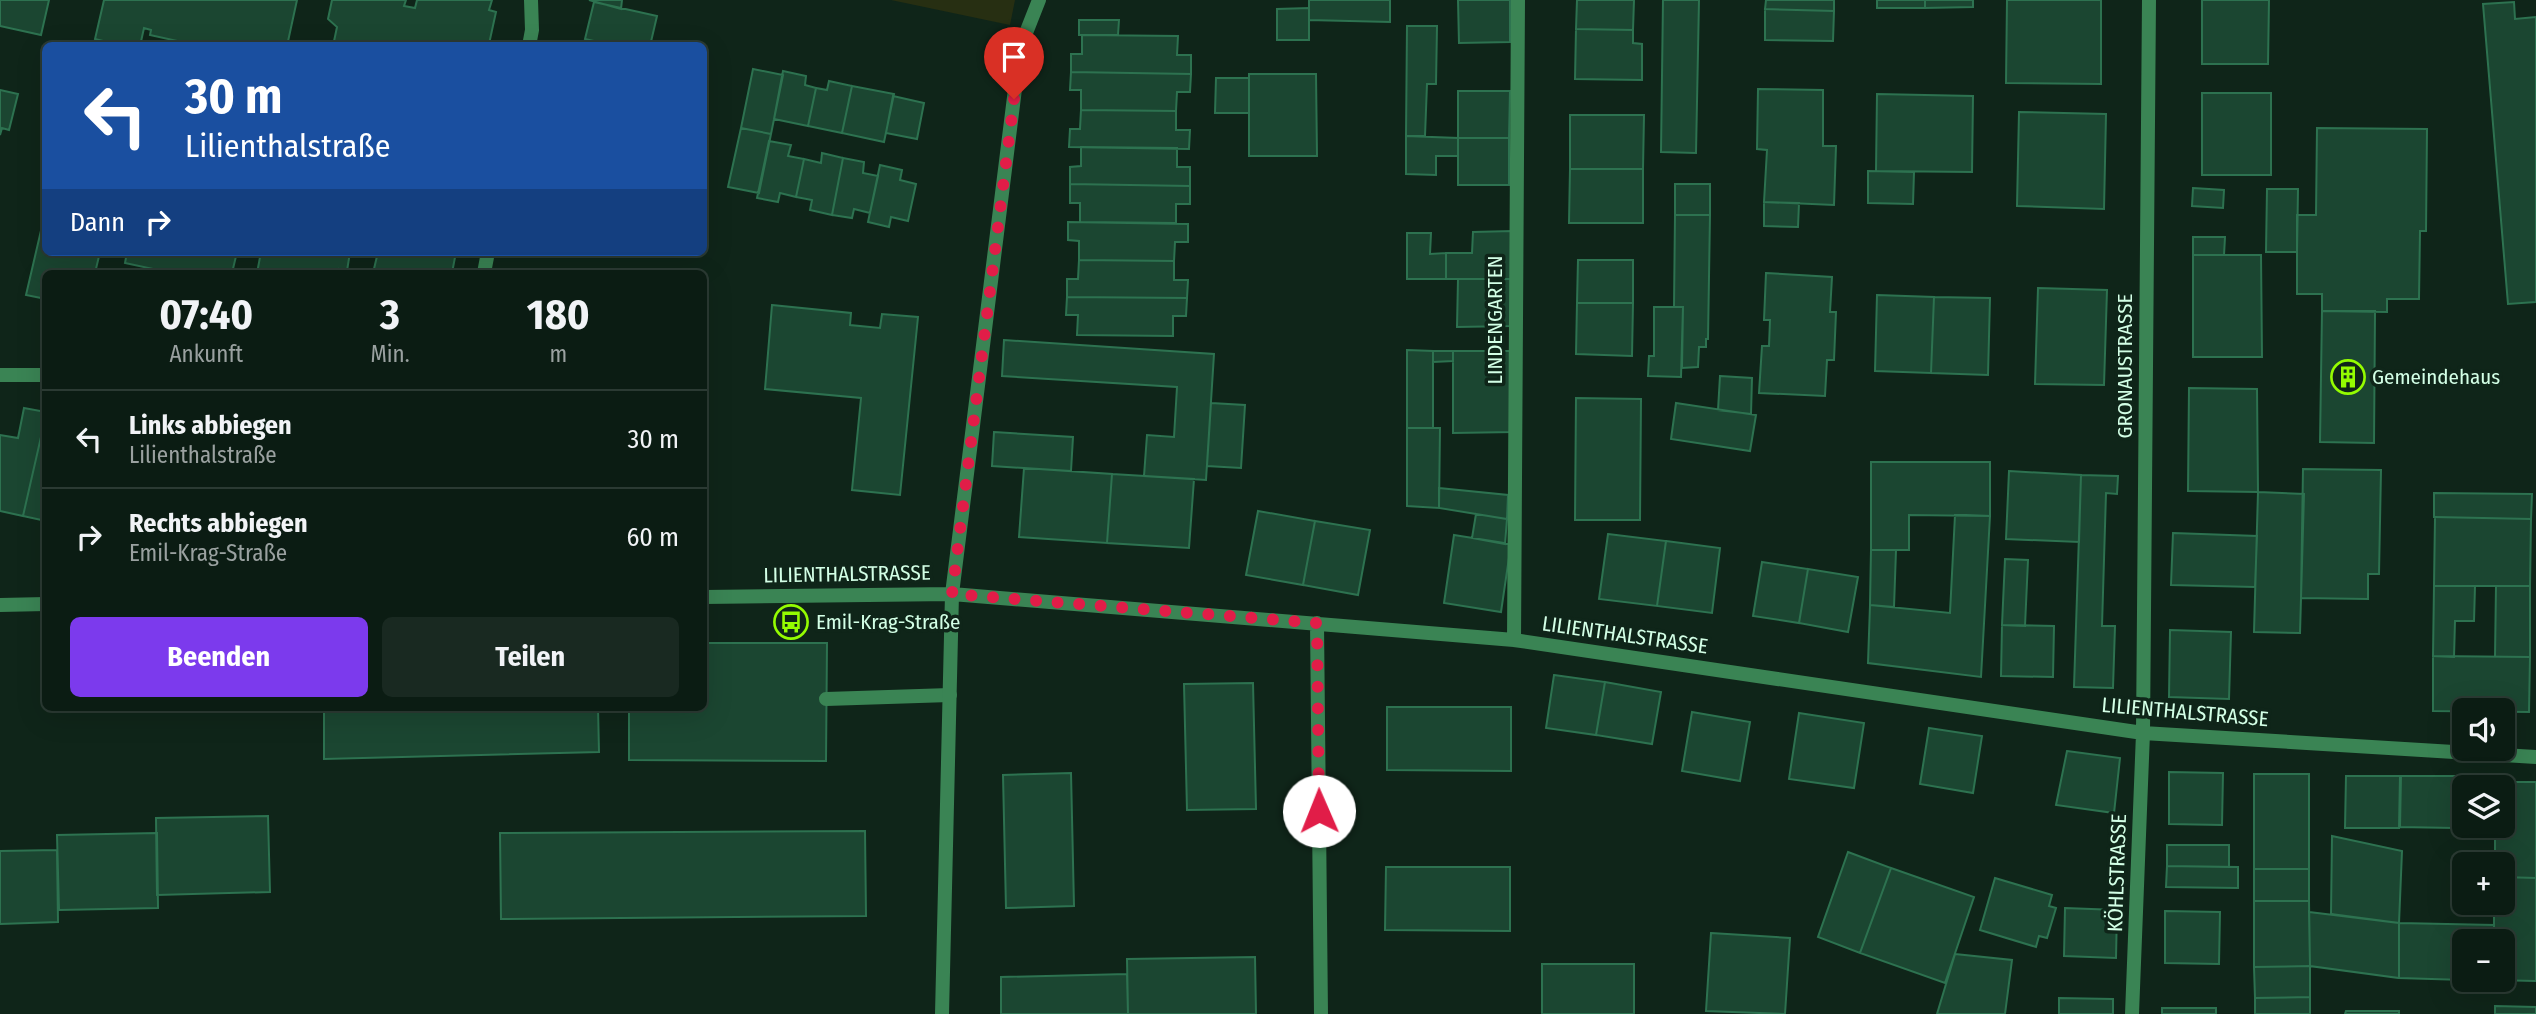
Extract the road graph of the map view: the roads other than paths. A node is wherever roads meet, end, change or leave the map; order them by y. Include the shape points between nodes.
1 (531, 0) edge
2 (1039, 0) edge
3 (1518, 0) edge
4 (2150, 0) edge
5 (530, 42) edge
6 (0, 375) edge
7 (42, 375) edge
8 (952, 594) junction
9 (707, 597) edge
10 (42, 604) edge
11 (0, 605) edge
12 (1317, 623) junction
13 (1514, 640) junction
14 (950, 695) junction
15 (826, 699) dead end
16 (2143, 733) junction
17 (2536, 757) edge
18 (942, 1014) edge
19 (1321, 1014) edge
20 (2132, 1014) edge

1 - 5 street
2 - 8 street via 1017,73
3 - 13 street, LINDENGARTEN
4 - 16 street, GRONAUSTRASSE
6 - 7 street
8 - 9 street, LILIENTHALSTRASSE
8 - 12 street, LILIENTHALSTRASSE
8 - 14 street
10 - 11 street
12 - 13 street, LILIENTHALSTRASSE
12 - 19 street
13 - 16 street, LILIENTHALSTRASSE
14 - 15 street
14 - 18 street
16 - 17 street, LILIENTHALSTRASSE
16 - 20 street, KÖHLSTRASSE

